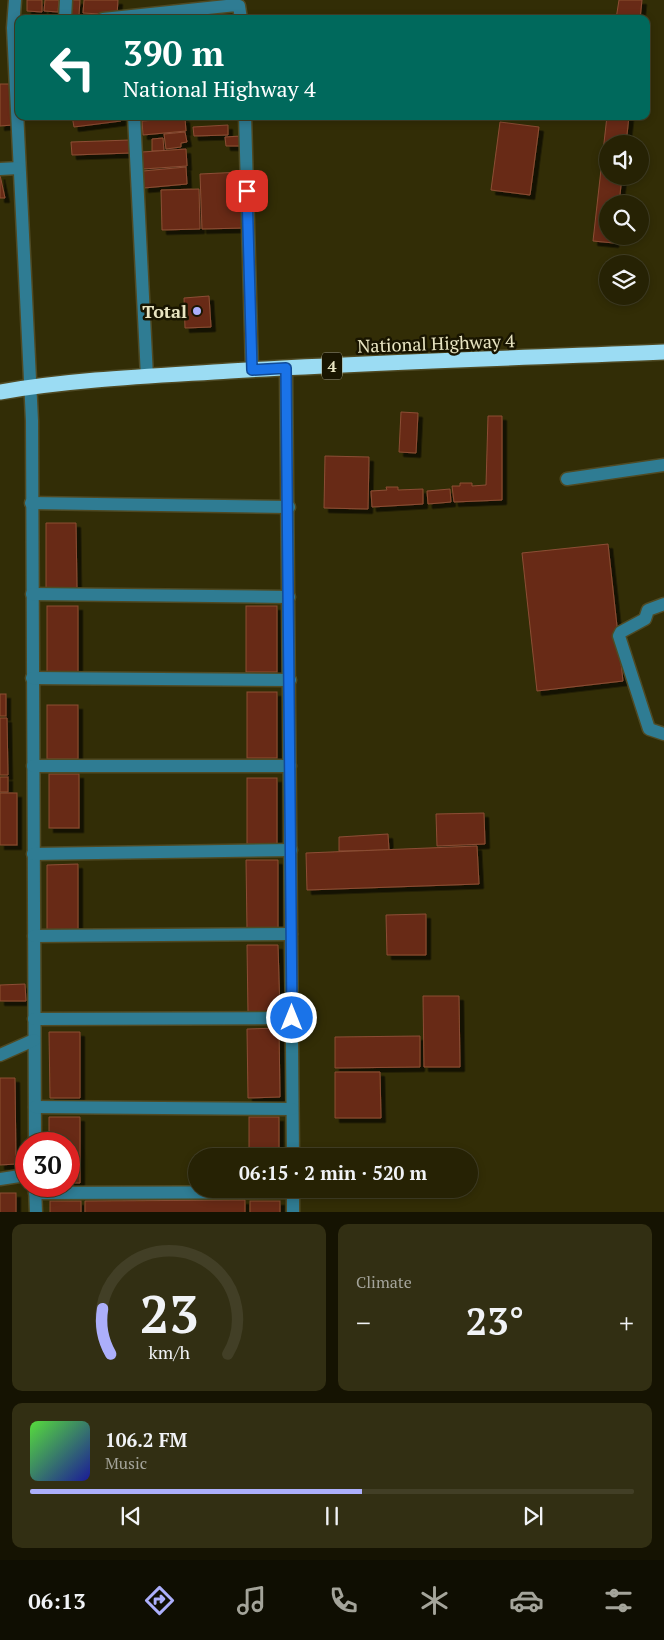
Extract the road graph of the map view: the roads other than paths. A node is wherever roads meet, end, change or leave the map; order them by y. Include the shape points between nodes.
1 (15, 0) edge
2 (66, 0) edge
3 (195, 5) edge
4 (65, 15) edge
5 (144, 15) edge
6 (241, 15) edge
7 (10, 28) edge
8 (15, 106) edge
9 (16, 120) edge
10 (134, 120) edge
11 (244, 120) edge
12 (19, 168) junction
13 (0, 169) edge
14 (664, 352) edge
15 (286, 368) junction
16 (252, 370) junction
17 (147, 376) junction
18 (29, 387) junction
19 (0, 392) edge
20 (664, 465) edge
21 (567, 479) dead end
22 (31, 503) junction
23 (289, 507) junction
24 (32, 594) junction
25 (289, 597) junction
26 (664, 604) edge
27 (32, 678) junction
28 (290, 680) junction
29 (664, 734) edge
30 (33, 766) junction
31 (290, 766) junction
32 (291, 850) junction
33 (34, 854) junction
34 (291, 934) junction
35 (34, 936) junction
36 (292, 1018) junction
37 (34, 1019) junction
38 (34, 1040) junction
39 (0, 1055) edge
40 (35, 1107) junction
41 (292, 1109) junction
42 (35, 1132) edge
43 (292, 1148) edge
44 (15, 1177) edge
45 (0, 1179) edge
46 (80, 1190) edge
47 (188, 1190) edge
48 (36, 1197) edge
49 (293, 1198) edge
50 (36, 1212) edge
51 (293, 1212) edge

1 - 7 street
2 - 4 street
3 - 5 street
3 - 6 street via 239,6
7 - 8 street
9 - 12 street
10 - 17 street
11 - 16 street
12 - 13 street
12 - 18 street
14 - 15 highway, National Highway 4 / 4
15 - 16 highway, National Highway 4 / 4
15 - 23 street
16 - 17 highway, National Highway 4 / 4
17 - 18 highway, National Highway 4 / 4
18 - 19 highway, National Highway 4 / 4
18 - 22 street
20 - 21 street
22 - 23 street
22 - 24 street
23 - 25 street
24 - 25 street
24 - 27 street
25 - 28 street
26 - 29 street via 648,610 644,620 619,636 649,729
27 - 28 street
27 - 30 street
28 - 31 street
30 - 31 street
30 - 33 street
31 - 32 street
32 - 33 street
32 - 34 street
33 - 35 street
34 - 35 street
34 - 36 street
35 - 37 street
36 - 37 street
36 - 41 street
37 - 38 street
38 - 39 street
38 - 40 street
40 - 41 street
40 - 42 street
41 - 43 street
44 - 45 street
46 - 47 street
48 - 50 street
49 - 51 street

